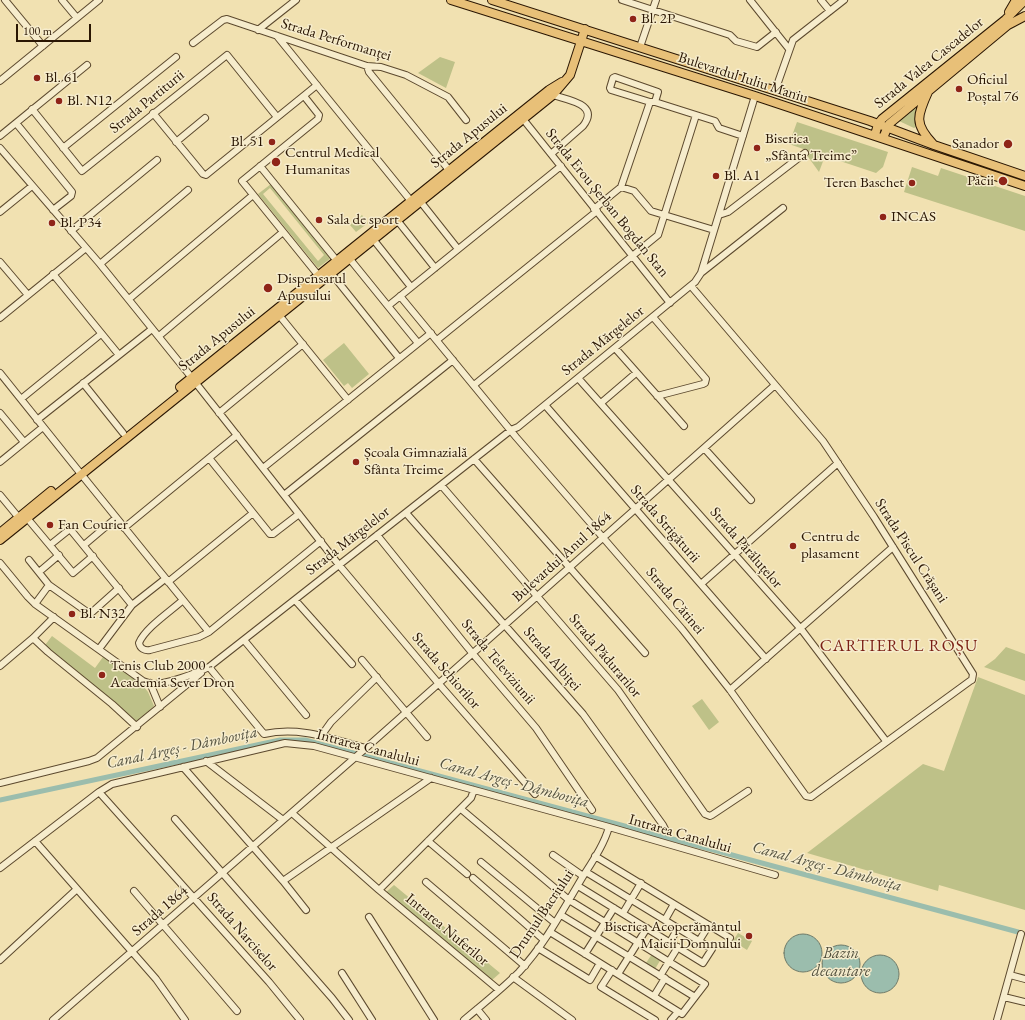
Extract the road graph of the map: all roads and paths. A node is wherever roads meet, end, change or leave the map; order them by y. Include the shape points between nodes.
1 (5, 0) edge
2 (62, 0) edge
3 (100, 0) edge
4 (296, 0) edge
5 (451, 0) edge
6 (493, 0) edge
7 (622, 0) edge
8 (656, 0) edge
9 (750, 0) edge
10 (821, 0) edge
11 (844, 0) edge
12 (1016, 0) edge
13 (1025, 0) edge
14 (652, 10) junction
15 (830, 11) junction
16 (1025, 16) edge
17 (77, 18) junction
18 (1005, 20) junction
19 (258, 30) junction
20 (585, 30) junction
21 (776, 32) junction
22 (277, 36) junction
23 (582, 40) junction
24 (193, 43) dead end
25 (43, 46) junction
26 (640, 47) junction
27 (789, 49) junction
28 (176, 57) dead end
29 (87, 65) dead end
30 (367, 66) junction
31 (0, 81) edge
32 (317, 85) junction
33 (930, 90) junction
34 (775, 91) junction
35 (551, 92) junction
36 (304, 96) junction
37 (755, 96) junction
38 (652, 102) junction
39 (32, 109) junction
40 (153, 113) junction
41 (696, 115) junction
42 (521, 116) junction
43 (277, 117) junction
44 (205, 118) dead end
45 (466, 120) dead end
46 (16, 123) junction
47 (878, 124) junction
48 (887, 127) junction
49 (0, 136) edge
50 (743, 136) junction
51 (879, 137) junction
52 (176, 142) junction
53 (934, 145) junction
54 (0, 148) edge
55 (63, 148) junction
56 (805, 152) dead end
57 (551, 154) junction
58 (157, 160) dead end
59 (260, 166) junction
60 (561, 166) junction
61 (449, 170) junction
62 (1025, 176) edge
63 (32, 186) junction
64 (1025, 186) edge
65 (622, 187) junction
66 (188, 190) dead end
67 (253, 195) junction
68 (416, 200) junction
69 (783, 208) dead end
70 (53, 210) junction
71 (596, 210) junction
72 (0, 212) edge
73 (664, 215) junction
74 (719, 216) junction
75 (395, 218) junction
76 (714, 230) junction
77 (71, 231) junction
78 (283, 232) junction
79 (373, 240) junction
80 (86, 248) junction
81 (458, 249) junction
82 (633, 256) junction
83 (349, 258) junction
84 (337, 261) junction
85 (0, 262) edge
86 (100, 264) junction
87 (435, 268) junction
88 (329, 271) junction
89 (700, 273) junction
90 (53, 274) junction
91 (320, 278) junction
92 (691, 286) junction
93 (411, 287) junction
94 (28, 295) junction
95 (400, 296) junction
96 (129, 299) junction
97 (670, 303) junction
98 (388, 306) junction
99 (277, 312) junction
100 (653, 317) junction
101 (0, 318) edge
102 (152, 329) junction
103 (431, 333) junction
104 (101, 334) junction
105 (159, 336) junction
106 (437, 340) junction
107 (418, 343) junction
108 (303, 344) junction
109 (615, 348) junction
110 (119, 355) junction
111 (399, 358) junction
112 (453, 360) junction
113 (0, 373) edge
114 (636, 373) junction
115 (578, 378) junction
116 (193, 380) junction
117 (83, 383) junction
118 (474, 385) junction
119 (775, 385) junction
120 (657, 396) junction
121 (21, 399) junction
122 (348, 400) junction
123 (600, 403) junction
124 (545, 405) junction
125 (219, 412) junction
126 (0, 413) edge
127 (37, 420) junction
128 (684, 426) dead end
129 (43, 427) junction
130 (511, 430) junction
131 (123, 433) junction
132 (236, 435) junction
133 (24, 442) junction
134 (704, 448) junction
135 (209, 458) junction
136 (474, 459) junction
137 (0, 462) edge
138 (838, 463) junction
139 (262, 468) junction
140 (79, 472) junction
141 (668, 480) junction
142 (441, 485) junction
143 (0, 495) edge
144 (284, 495) junction
145 (751, 500) dead end
146 (635, 509) junction
147 (253, 513) junction
148 (406, 513) junction
149 (299, 514) junction
150 (18, 518) junction
151 (27, 518) junction
152 (116, 518) junction
153 (124, 528) junction
154 (0, 533) edge
155 (377, 535) junction
156 (603, 538) junction
157 (0, 540) edge
158 (321, 541) junction
159 (50, 545) junction
160 (84, 545) junction
161 (893, 547) junction
162 (734, 555) junction
163 (59, 556) junction
164 (93, 556) junction
165 (30, 560) dead end
166 (339, 565) junction
167 (1, 567) edge
168 (570, 567) junction
169 (39, 572) junction
170 (167, 580) junction
171 (701, 584) junction
172 (49, 585) junction
173 (119, 588) junction
174 (537, 597) junction
175 (183, 600) junction
176 (295, 600) junction
177 (35, 604) junction
178 (132, 605) junction
179 (54, 617) junction
180 (505, 625) junction
181 (800, 630) junction
182 (209, 632) junction
183 (33, 638) junction
184 (244, 640) junction
185 (99, 650) junction
186 (645, 653) dead end
187 (473, 654) junction
188 (766, 659) junction
189 (362, 660) dead end
190 (352, 664) dead end
191 (0, 666) edge
192 (209, 667) junction
193 (377, 677) junction
194 (150, 683) junction
195 (439, 684) junction
196 (730, 690) junction
197 (160, 707) junction
198 (406, 713) junction
199 (306, 715) dead end
200 (137, 727) junction
201 (321, 736) junction
202 (427, 737) dead end
203 (886, 741) junction
204 (366, 748) junction
205 (355, 757) junction
206 (206, 761) junction
207 (183, 767) junction
208 (431, 778) junction
209 (0, 783) edge
210 (474, 790) junction
211 (748, 791) dead end
212 (98, 792) junction
213 (535, 794) dead end
214 (809, 797) joint
215 (461, 809) junction
216 (592, 810) dead end
217 (292, 813) junction
218 (175, 818) dead end
219 (283, 820) junction
220 (609, 827) junction
221 (666, 831) dead end
222 (35, 841) junction
223 (428, 841) junction
224 (253, 846) junction
225 (331, 848) junction
226 (553, 855) dead end
227 (595, 856) junction
228 (481, 862) dead end
229 (0, 868) edge
230 (223, 873) junction
231 (467, 874) dead end
232 (585, 874) junction
233 (775, 875) dead end
234 (473, 878) dead end
235 (283, 881) junction
236 (426, 882) dead end
237 (640, 883) junction
238 (578, 886) junction
239 (76, 889) junction
240 (379, 890) junction
241 (134, 891) dead end
242 (195, 898) junction
243 (631, 899) junction
244 (569, 900) junction
245 (674, 904) junction
246 (614, 908) junction
247 (306, 910) dead end
248 (623, 913) junction
249 (561, 914) junction
250 (369, 917) dead end
251 (665, 920) junction
252 (605, 922) junction
253 (555, 923) junction
254 (163, 925) junction
255 (709, 925) junction
256 (647, 928) junction
257 (678, 928) junction
258 (550, 932) junction
259 (1021, 934) dead end
260 (596, 936) junction
261 (730, 938) dead end
262 (544, 940) junction
263 (638, 942) junction
264 (670, 942) junction
265 (699, 942) junction
266 (678, 947) junction
267 (538, 948) junction
268 (132, 952) junction
269 (585, 954) junction
270 (629, 956) junction
271 (0, 960) edge
272 (669, 961) junction
273 (600, 963) junction
274 (524, 966) junction
275 (612, 970) junction
276 (342, 973) dead end
277 (618, 974) junction
278 (1010, 975) junction
279 (513, 977) junction
280 (662, 977) junction
281 (590, 980) junction
282 (1025, 980) edge
283 (601, 987) junction
284 (499, 990) junction
285 (654, 996) junction
286 (695, 997) junction
287 (1004, 997) junction
288 (1025, 1002) edge
289 (477, 1009) junction
290 (237, 1011) dead end
291 (678, 1012) junction
292 (54, 1020) edge
293 (185, 1020) edge
294 (300, 1020) edge
295 (349, 1020) edge
296 (372, 1020) edge
297 (434, 1020) edge
298 (464, 1020) edge
299 (486, 1020) edge
300 (572, 1020) edge
301 (655, 1020) edge
302 (671, 1020) edge
303 (997, 1020) edge

1 - 25 street
2 - 17 street
3 - 17 street
4 - 19 street
5 - 23 main road, Bulevardul Iuliu Maniu
6 - 20 main road, Bulevardul Iuliu Maniu
7 - 14 street
8 - 14 street
9 - 21 street
10 - 15 street
11 - 15 street
12 - 18 main road
13 - 18 main road, Strada Valea Cascadelor
14 - 21 street via 730,35 736,41 757,47
14 - 26 street
15 - 27 street via 795,38
16 - 33 main road, Strada Valea Cascadelor via 1008,25
17 - 25 street
18 - 47 main road, Strada Valea Cascadelor
19 - 22 street, Strada Performanței
19 - 24 street, Strada Performanței via 224,19
20 - 23 main road, Strada Apusului
20 - 26 main road, Bulevardul Iuliu Maniu
21 - 27 street
22 - 30 street, Strada Performanței
22 - 32 street
23 - 35 main road, Strada Apusului via 571,72 566,80
23 - 37 main road, Bulevardul Iuliu Maniu
25 - 31 street
26 - 34 main road, Bulevardul Iuliu Maniu
27 - 34 street
28 - 55 street
29 - 39 street
30 - 45 street, Strada Performanței via 381,67 406,75 448,97
30 - 61 street via 369,72
32 - 36 street
32 - 68 street
33 - 48 main road, Strada Valea Cascadelor
33 - 53 main road via 921,109 920,123 922,132
34 - 47 main road, Bulevardul Iuliu Maniu
35 - 42 main road, Strada Apusului
35 - 57 street via 582,105 588,114 583,126
36 - 43 street
36 - 59 street via 319,117
37 - 50 street, Strada Mărgelelor
37 - 51 main road, Bulevardul Iuliu Maniu
38 - 38 street via 658,92 613,78 611,90
38 - 41 street
38 - 65 street
39 - 46 street
39 - 55 street, Strada Partiturii
40 - 43 street, Strada Partiturii via 225,56 229,56
40 - 52 street
40 - 55 street, Strada Partiturii via 82,171
41 - 50 street via 715,121 719,128
41 - 73 street
42 - 57 street, Strada Erou Șerban Bogdan Stan
42 - 61 main road, Strada Apusului
42 - 68 main road, Strada Apusului
43 - 52 street via 206,175
44 - 52 street
46 - 49 street
46 - 70 street via 72,192 71,196
47 - 48 main road, Bulevardul Iuliu Maniu
47 - 51 main road, Strada Valea Cascadelor
48 - 51 main road, Strada Valea Cascadelor
48 - 53 main road, Bulevardul Iuliu Maniu
50 - 74 street, Strada Mărgelelor
51 - 64 main road, Bulevardul Iuliu Maniu
53 - 62 main road, Bulevardul Iuliu Maniu
54 - 63 street, Strada Schiorilor
56 - 74 street via 728,212
57 - 60 street, Strada Erou Șerban Bogdan Stan
58 - 77 street
59 - 67 street via 242,182
59 - 84 street
60 - 71 street, Strada Erou Șerban Bogdan Stan
60 - 81 street
61 - 68 main road, Strada Apusului
63 - 70 street, Strada Schiorilor
63 - 72 street
65 - 71 street
65 - 73 street via 634,191 651,211
66 - 86 street
67 - 78 street
67 - 96 street
68 - 75 main road, Strada Apusului
68 - 81 street
69 - 89 street, Strada Mărgelelor
70 - 77 street, Strada Schiorilor
71 - 82 street, Strada Erou Șerban Bogdan Stan
71 - 106 street
73 - 76 street
73 - 82 street via 658,235
74 - 76 street, Strada Mărgelelor
75 - 79 main road, Strada Apusului
75 - 84 main road, Strada Apusului
75 - 87 street
76 - 89 street, Strada Mărgelelor
77 - 80 street, Strada Schiorilor
78 - 91 street
78 - 105 street
79 - 83 main road, Strada Apusului
79 - 93 street
80 - 86 street, Strada Schiorilor
80 - 90 street
81 - 87 street
82 - 97 street, Strada Erou Șerban Bogdan Stan
82 - 118 street
83 - 88 main road, Strada Apusului
83 - 98 street
84 - 88 main road, Strada Apusului
85 - 94 street
86 - 96 street, Strada Schiorilor
87 - 93 street
88 - 91 main road, Strada Apusului
88 - 111 street
89 - 92 street, Strada Mărgelelor
90 - 94 street
90 - 104 street
91 - 99 main road, Strada Apusului
92 - 97 street, Strada Mărgelelor
92 - 119 street, Strada Piscul Crășani
93 - 95 street
94 - 101 street
95 - 98 street
95 - 103 street, Strada Cătinei
96 - 102 street, Strada Schiorilor
97 - 100 street, Strada Mărgelelor
98 - 107 street
99 - 108 street
99 - 116 main road, Strada Apusului
100 - 109 street, Strada Mărgelelor
100 - 120 street via 706,380 703,384
102 - 105 street, Strada Schiorilor
102 - 110 street
103 - 106 street, Strada Cătinei
103 - 107 street
104 - 110 street
104 - 121 street
105 - 116 street, Strada Schiorilor
106 - 112 street, Strada Cătinei
107 - 111 street
108 - 122 street
108 - 125 street
109 - 114 street
109 - 115 street, Strada Mărgelelor
110 - 117 street
111 - 122 street
112 - 118 street, Strada Cătinei
112 - 144 street
113 - 121 street
114 - 120 street
114 - 123 street
115 - 123 street, Strada Părăluțelor
115 - 124 street, Strada Mărgelelor
116 - 125 street, Strada Schiorilor
116 - 131 main road, Strada Apusului
116 - 140 main road, Strada Apusului
117 - 127 street
117 - 131 street
118 - 130 street, Strada Cătinei
119 - 134 street, Bulevardul Anul 1864
119 - 138 street, Strada Piscul Crășani via 823,441
120 - 128 street
121 - 127 street
122 - 139 street
123 - 141 street, Strada Părăluțelor
124 - 130 street, Strada Mărgelelor
124 - 146 street, Strada Strigăturii
125 - 132 street, Strada Schiorilor
126 - 133 street
127 - 129 street
129 - 133 street
129 - 140 street
130 - 136 street, Strada Mărgelelor
130 - 156 street, Strada Cătinei
131 - 140 main road, Strada Apusului
132 - 135 street
132 - 139 street, Strada Schiorilor
133 - 137 street
134 - 141 street, Bulevardul Anul 1864
134 - 145 street
135 - 147 street
135 - 153 street
136 - 142 street, Strada Mărgelelor
136 - 168 street
138 - 161 street, Strada Piscul Crășani
138 - 162 street
139 - 144 street, Strada Schiorilor
140 - 150 main road, Strada Apusului
140 - 151 main road, Strada Apusului
140 - 152 street
141 - 146 street, Bulevardul Anul 1864
141 - 162 street, Strada Părăluțelor
142 - 148 street, Strada Mărgelelor
142 - 174 street, Strada Pădurarilor
143 - 150 street
144 - 149 street, Strada Schiorilor
146 - 156 street, Bulevardul Anul 1864
146 - 171 street, Strada Strigăturii
147 - 149 street via 272,534
147 - 170 street
148 - 155 street, Strada Mărgelelor
148 - 180 street, Strada Albiței
149 - 158 street, Strada Schiorilor
150 - 151 main road
150 - 154 main road, Strada Apusului
151 - 157 main road, Strada Apusului
151 - 159 street
152 - 153 street
152 - 160 street
153 - 170 street
155 - 166 street, Strada Mărgelelor
155 - 187 street, Strada Televiziunii
156 - 168 street, Bulevardul Anul 1864
156 - 196 street, Strada Cătinei via 682,629
158 - 166 street, Strada Schiorilor
158 - 182 street
159 - 160 street via 70,529
159 - 163 street
160 - 164 street
161 - 181 street
161 - 203 street, Strada Piscul Crășani via 973,674 970,682
162 - 171 street
162 - 181 street, Strada Părăluțelor
163 - 164 street via 73,573
163 - 169 street
164 - 173 street
165 - 169 street
166 - 176 street, Strada Mărgelelor
166 - 195 street, Strada Schiorilor
167 - 177 street
168 - 174 street, Bulevardul Anul 1864
168 - 186 street
169 - 172 street
170 - 175 street
170 - 178 street
171 - 188 street, Strada Strigăturii
172 - 173 street via 90,614
172 - 177 street
173 - 178 street
174 - 180 street, Bulevardul Anul 1864
174 - 211 street, Strada Pădurarilor via 618,690 705,814 712,815
175 - 182 street
175 - 182 street via 146,633 140,641 142,648 150,650
176 - 184 street, Strada Mărgelelor
176 - 190 street
177 - 179 street
178 - 185 street
179 - 183 street
179 - 185 street
180 - 187 street, Bulevardul Anul 1864
180 - 221 street, Strada Albiței via 582,714
181 - 188 street
181 - 203 street, Strada Părăluțelor
183 - 191 street
183 - 200 street
184 - 192 street, Strada Mărgelelor
184 - 199 street
185 - 194 street via 143,681
187 - 195 street, Bulevardul Anul 1864
187 - 216 street, Strada Televiziunii via 536,728
188 - 196 street
189 - 193 street
192 - 194 street, Strada Mărgelelor via 188,676
192 - 197 street
192 - 201 street via 264,734 294,731
193 - 198 street
193 - 201 street via 331,722
194 - 197 street
195 - 198 street, Bulevardul Anul 1864
195 - 213 street, Strada Schiorilor
196 - 214 street, Strada Cătinei
197 - 200 street
198 - 202 street
198 - 204 street, Bulevardul Anul 1864
200 - 209 street via 97,758
201 - 204 street
203 - 214 street, Strada Piscul Crășani
204 - 205 street, Bulevardul Anul 1864
205 - 206 street, Intrarea Canalului via 314,746 285,743
205 - 208 street, Intrarea Canalului
205 - 217 street, Strada 1864
206 - 207 street, Intrarea Canalului
206 - 219 street
207 - 212 street, Intrarea Canalului via 118,782
207 - 224 street
208 - 210 street, Intrarea Canalului
208 - 225 street
210 - 215 street via 471,798
210 - 220 street, Intrarea Canalului
212 - 222 street, Intrarea Canalului
212 - 242 street, Strada Narciselor
215 - 223 street
215 - 244 street
217 - 219 street, Strada 1864
217 - 225 street, Intrarea Nuferilor
218 - 230 street
219 - 224 street, Strada 1864
220 - 227 street, Drumul Bacriului via 606,838
220 - 233 street, Intrarea Canalului
222 - 229 street, Intrarea Canalului
222 - 239 street
223 - 231 street
223 - 240 street
224 - 230 street, Strada 1864
224 - 235 street
225 - 235 street
225 - 240 street, Intrarea Nuferilor
226 - 232 street
227 - 232 street, Drumul Bacriului
227 - 237 street
228 - 253 street
230 - 242 street, Strada 1864
230 - 295 street
232 - 238 street, Drumul Bacriului
232 - 243 street
234 - 262 street
235 - 247 street
236 - 274 street
237 - 243 street
237 - 245 street
238 - 244 street, Drumul Bacriului
238 - 246 street
239 - 268 street
239 - 271 street
240 - 284 street, Intrarea Nuferilor
241 - 254 street
242 - 254 street, Strada 1864
242 - 294 street, Strada Narciselor
243 - 248 street
243 - 251 street
244 - 249 street, Drumul Bacriului
244 - 252 street
245 - 251 street
245 - 255 street
246 - 248 street
246 - 252 street
248 - 256 street
249 - 253 street, Drumul Bacriului
249 - 260 street
250 - 297 street
251 - 257 street
252 - 260 street
252 - 263 street
253 - 258 street, Drumul Bacriului
254 - 268 street, Strada 1864
254 - 290 street
255 - 261 street
255 - 265 street
256 - 263 street
256 - 264 street
257 - 264 street
257 - 265 street
258 - 262 street, Drumul Bacriului
258 - 269 street
259 - 278 street
260 - 269 street
260 - 270 street
262 - 267 street, Drumul Bacriului
263 - 270 street
263 - 272 street
264 - 266 street
265 - 266 street via 712,949 703,963
266 - 272 street
267 - 274 street, Drumul Bacriului
267 - 281 street
268 - 292 street, Strada 1864
268 - 293 street
269 - 273 street
270 - 277 street
270 - 280 street
272 - 280 street
272 - 286 street via 705,984
273 - 275 street
273 - 281 street
274 - 279 street, Drumul Bacriului
275 - 277 street
275 - 283 street
276 - 296 street
277 - 285 street
278 - 282 street
278 - 287 street
279 - 284 street, Drumul Bacriului
279 - 300 street
280 - 285 street
280 - 286 street
281 - 283 street
283 - 301 street
284 - 289 street, Drumul Bacriului
285 - 291 street
286 - 291 street via 682,1014
287 - 288 street
287 - 303 street
289 - 298 street, Drumul Bacriului
289 - 299 street
291 - 302 street

